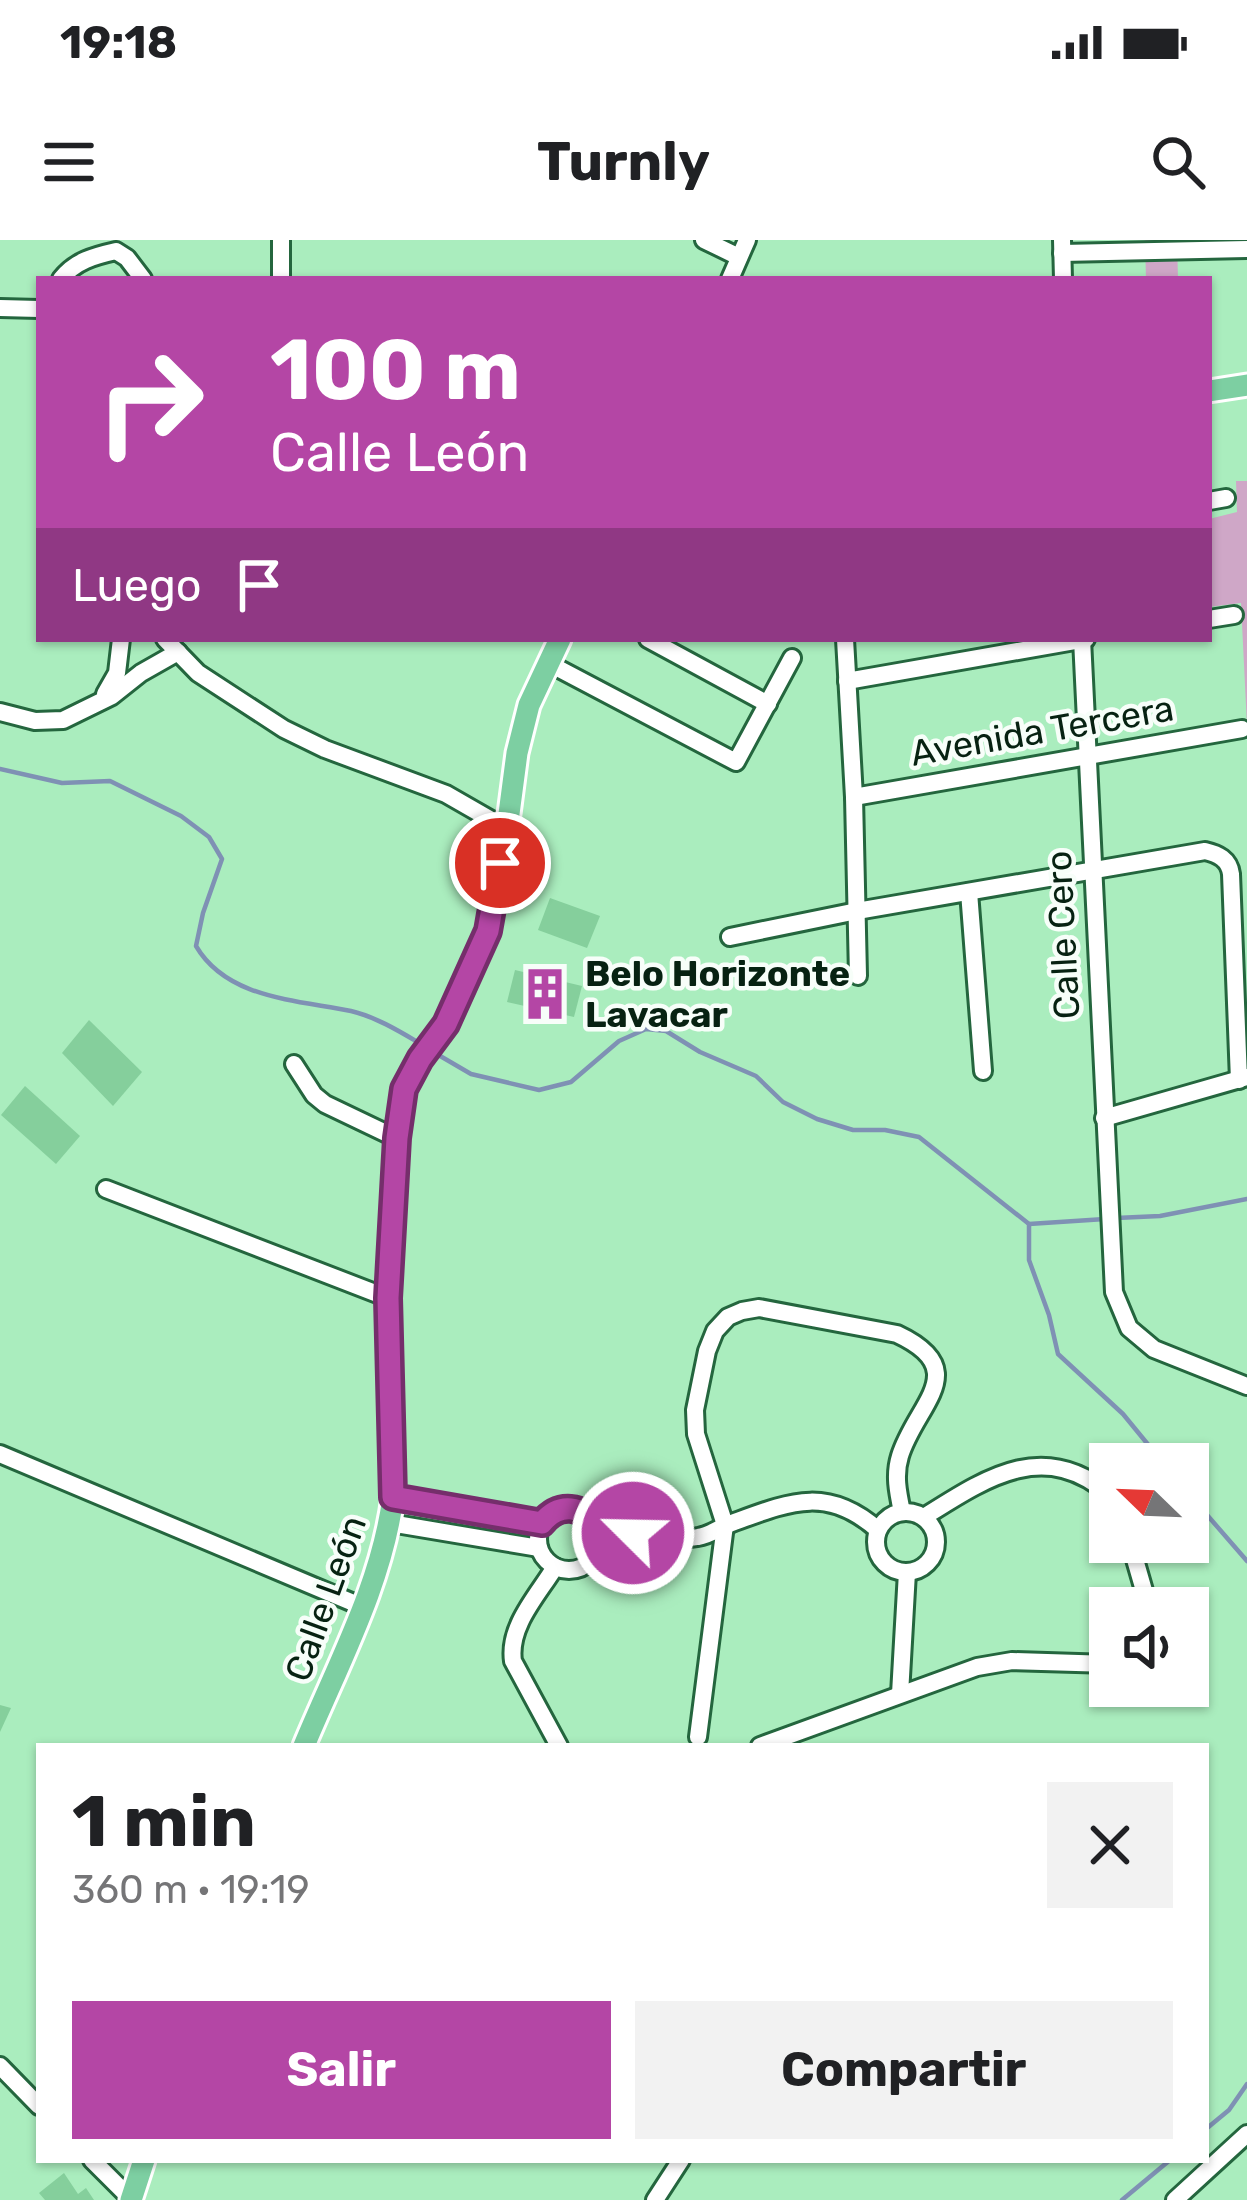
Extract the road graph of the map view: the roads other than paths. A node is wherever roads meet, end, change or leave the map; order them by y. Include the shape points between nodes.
1 (280, 240) edge
2 (704, 240) edge
3 (116, 246) edge
4 (1062, 247) edge
5 (97, 248) edge
6 (743, 249) edge
7 (1247, 249) edge
8 (65, 276) edge
9 (141, 276) edge
10 (281, 276) edge
11 (0, 308) edge
12 (36, 309) edge
13 (1247, 385) edge
14 (1212, 391) edge
15 (1234, 615) dead end
16 (1212, 619) edge
17 (122, 642) edge
18 (124, 642) edge
19 (558, 642) edge
20 (654, 642) edge
21 (844, 642) edge
22 (1066, 642) edge
23 (1083, 642) edge
24 (176, 643) edge
25 (792, 658) dead end
26 (548, 663) junction
27 (141, 673) junction
28 (847, 681) junction
29 (768, 704) junction
30 (89, 708) junction
31 (0, 712) edge
32 (1242, 729) dead end
33 (1086, 756) junction
34 (854, 796) junction
35 (507, 829) junction
36 (1091, 869) junction
37 (970, 892) junction
38 (857, 911) junction
39 (730, 937) dead end
40 (858, 976) dead end
41 (294, 1064) dead end
42 (983, 1071) dead end
43 (1243, 1078) edge
44 (1104, 1118) junction
45 (397, 1138) junction
46 (106, 1189) dead end
47 (388, 1298) junction
48 (1247, 1386) edge
49 (0, 1454) edge
50 (1089, 1481) edge
51 (393, 1497) junction
52 (902, 1512) junction
53 (924, 1517) junction
54 (390, 1523) junction
55 (542, 1523) junction
56 (725, 1525) junction
57 (597, 1527) junction
58 (878, 1530) junction
59 (539, 1548) junction
60 (555, 1567) junction
61 (907, 1572) junction
62 (363, 1607) junction
63 (1089, 1663) edge
64 (900, 1694) junction
65 (698, 1737) dead end
66 (305, 1743) edge
67 (558, 1743) edge
68 (769, 1743) edge
69 (0, 2066) edge
70 (36, 2103) edge
71 (1247, 2134) edge
72 (95, 2163) edge
73 (143, 2163) edge
74 (679, 2163) edge
75 (131, 2199) edge
76 (655, 2200) edge
77 (1175, 2200) edge

1 - 10 street
2 - 6 street
3 - 5 street
3 - 9 street
4 - 7 street
5 - 8 street
11 - 12 street
13 - 14 main road
15 - 16 street
17 - 30 street via 113,683
18 - 27 street
19 - 26 main road, Calle León
20 - 29 street
21 - 28 street
22 - 28 street
23 - 33 street, Calle Cero
24 - 27 street
24 - 35 street via 198,673 284,729 446,794
25 - 29 street
26 - 29 street via 736,762
26 - 35 main road, Calle León via 517,753
27 - 30 street
28 - 34 street
30 - 31 street via 63,720
32 - 33 street, Avenida Tercera
33 - 34 street, Avenida Tercera
33 - 36 street, Calle Cero
34 - 38 street
35 - 45 main road, Calle León via 488,931 446,1024 404,1089
36 - 37 street
36 - 43 street via 1204,851 1224,858
36 - 44 street, Calle Cero
37 - 38 street
37 - 42 street
38 - 39 street
38 - 40 street
41 - 45 street via 325,1104
43 - 44 street
44 - 48 street, Calle Cero via 1114,1292 1130,1328 1154,1349
45 - 47 main road, Calle León
46 - 47 street
47 - 51 main road, Calle León
49 - 62 street
50 - 53 street via 1049,1465 1018,1469
51 - 54 main road, Calle León
51 - 55 street
52 - 53 street
52 - 56 street via 898,1462 936,1387 931,1357 897,1334 759,1308 728,1317 715,1331 695,1410
52 - 58 street
53 - 61 street via 935,1551
54 - 59 street
54 - 62 main road, Calle León
55 - 57 street via 567,1508
55 - 59 street
56 - 57 street via 681,1539
56 - 58 street via 815,1500
56 - 65 street
57 - 60 street via 593,1558 576,1570
58 - 61 street via 882,1559
59 - 60 street
60 - 67 street via 511,1651
61 - 64 street
62 - 66 main road, Calle León
63 - 64 street via 1012,1661
64 - 68 street
69 - 70 street
71 - 77 street
72 - 75 street
73 - 75 main road
74 - 76 street

